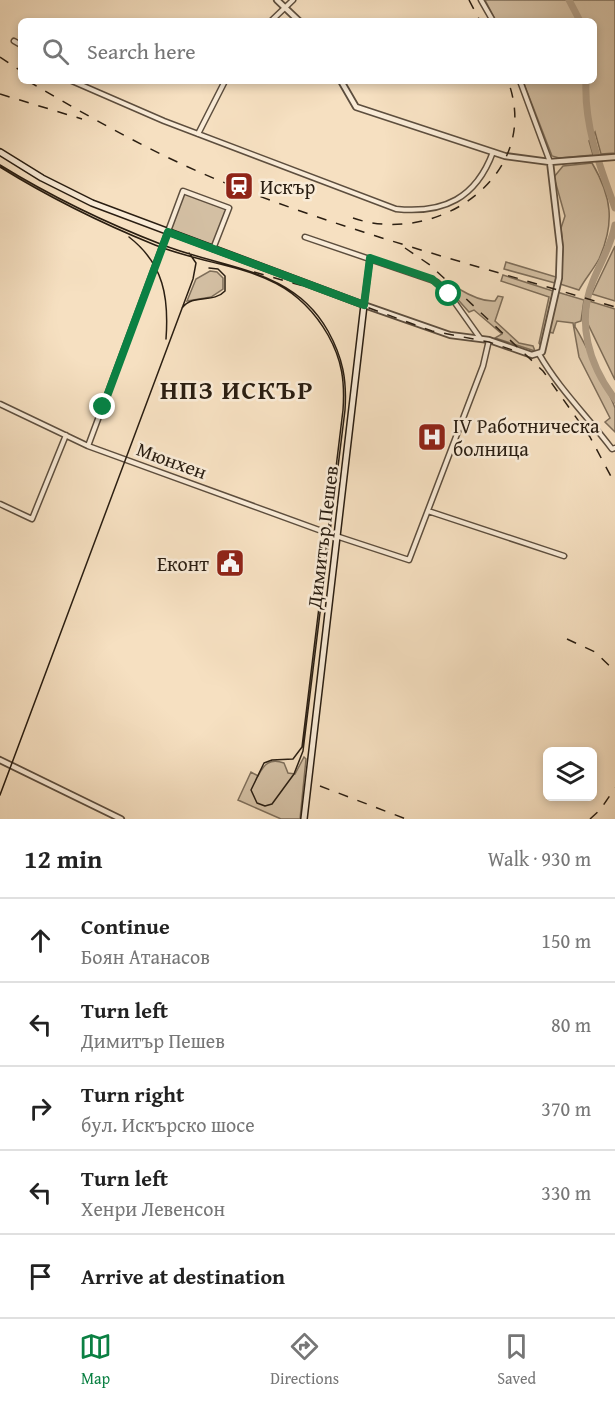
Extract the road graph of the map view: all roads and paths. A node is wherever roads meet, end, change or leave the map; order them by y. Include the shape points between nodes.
1 (278, 0) edge
2 (293, 0) edge
3 (481, 0) edge
4 (285, 7) junction
5 (274, 18) edge
6 (296, 18) edge
7 (491, 18) edge
8 (14, 41) dead end
9 (18, 43) edge
10 (79, 84) edge
11 (223, 84) edge
12 (342, 84) edge
13 (521, 84) edge
14 (198, 134) junction
15 (0, 152) edge
16 (493, 152) junction
17 (615, 157) edge
18 (550, 162) junction
19 (168, 232) junction
20 (304, 237) dead end
21 (213, 249) junction
22 (370, 258) junction
23 (364, 305) junction
24 (480, 339) junction
25 (489, 340) junction
26 (539, 354) junction
27 (0, 404) edge
28 (66, 435) junction
29 (88, 446) junction
30 (615, 448) edge
31 (0, 504) edge
32 (428, 511) junction
33 (337, 537) junction
34 (564, 556) dead end
35 (0, 760) edge
36 (121, 819) edge
37 (304, 819) edge

1 - 4 street
2 - 4 street
3 - 7 street
4 - 5 street
4 - 6 street
8 - 9 street
10 - 14 street
11 - 14 street
12 - 16 street via 356,107
13 - 18 street
14 - 16 street via 375,202 414,211 448,203 475,186
15 - 19 main road via 92,204
16 - 18 street
17 - 18 street
18 - 26 street via 560,246 559,278 545,345
19 - 21 main road
19 - 21 street via 183,191 229,208
19 - 29 street
20 - 22 street
21 - 23 main road
22 - 23 street, Димитър Пешев
22 - 24 street via 441,285
23 - 24 street via 436,332
23 - 33 main road, Димитър Пешев
24 - 25 street
25 - 26 street
25 - 32 street via 483,366
26 - 30 street via 557,382
27 - 28 street, Мюнхен
28 - 29 street, Мюнхен
28 - 31 street via 32,519
29 - 33 street, Мюнхен
32 - 33 street, Мюнхен via 409,560
32 - 34 street
33 - 37 main road, Димитър Пешев
35 - 36 street

